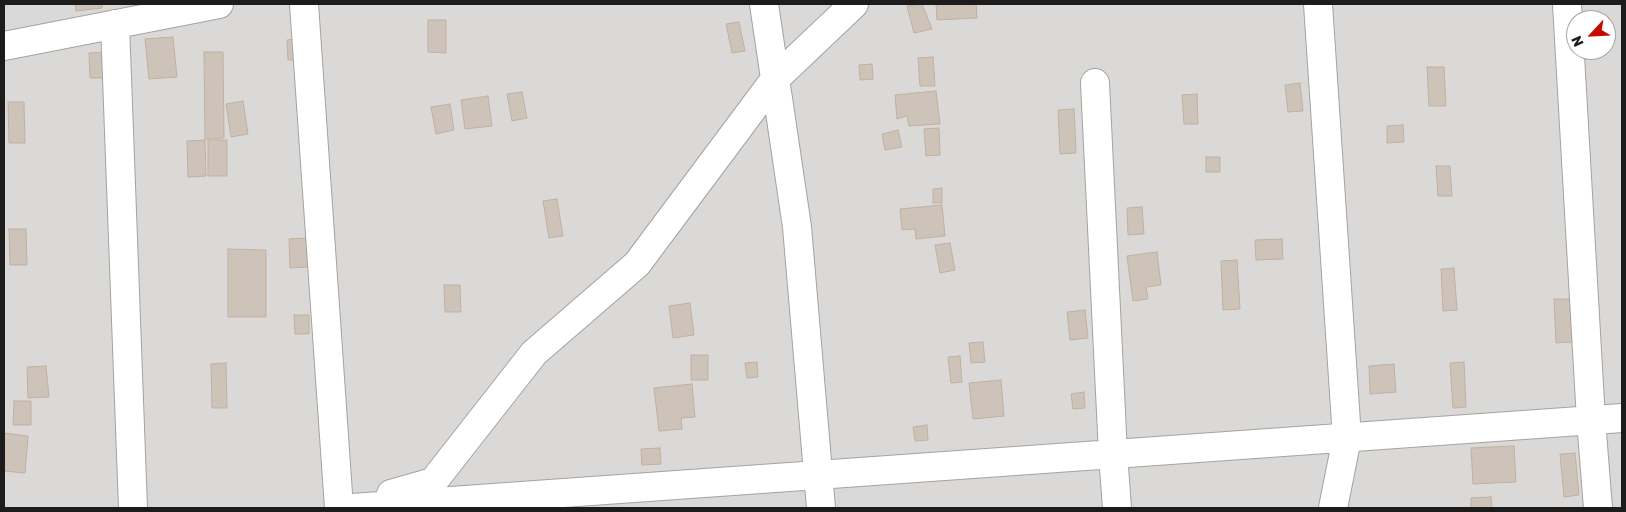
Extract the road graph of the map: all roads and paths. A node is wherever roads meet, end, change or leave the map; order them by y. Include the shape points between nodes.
1 (219, 4) edge
2 (304, 4) edge
3 (764, 4) edge
4 (854, 4) edge
5 (1318, 4) edge
6 (1567, 4) edge
7 (115, 24) junction
8 (4, 46) edge
9 (775, 79) junction
10 (1095, 83) dead end
11 (1622, 418) edge
12 (1591, 420) junction
13 (1347, 438) junction
14 (1112, 454) junction
15 (818, 475) junction
16 (573, 500) edge
17 (133, 508) edge
18 (341, 508) edge
19 (352, 508) edge
20 (821, 508) edge
21 (1117, 508) edge
22 (1333, 508) edge
23 (1598, 508) edge

1 - 7 street
2 - 18 street
3 - 9 street
4 - 9 street
5 - 13 street
6 - 12 street
7 - 8 street
7 - 17 street
9 - 15 street via 797,227
9 - 18 street via 638,264 534,353 433,482
10 - 14 street
11 - 12 street
12 - 13 street
12 - 23 street
13 - 14 street
13 - 22 street
14 - 15 street
14 - 21 street
15 - 16 street
15 - 20 street
16 - 19 street

